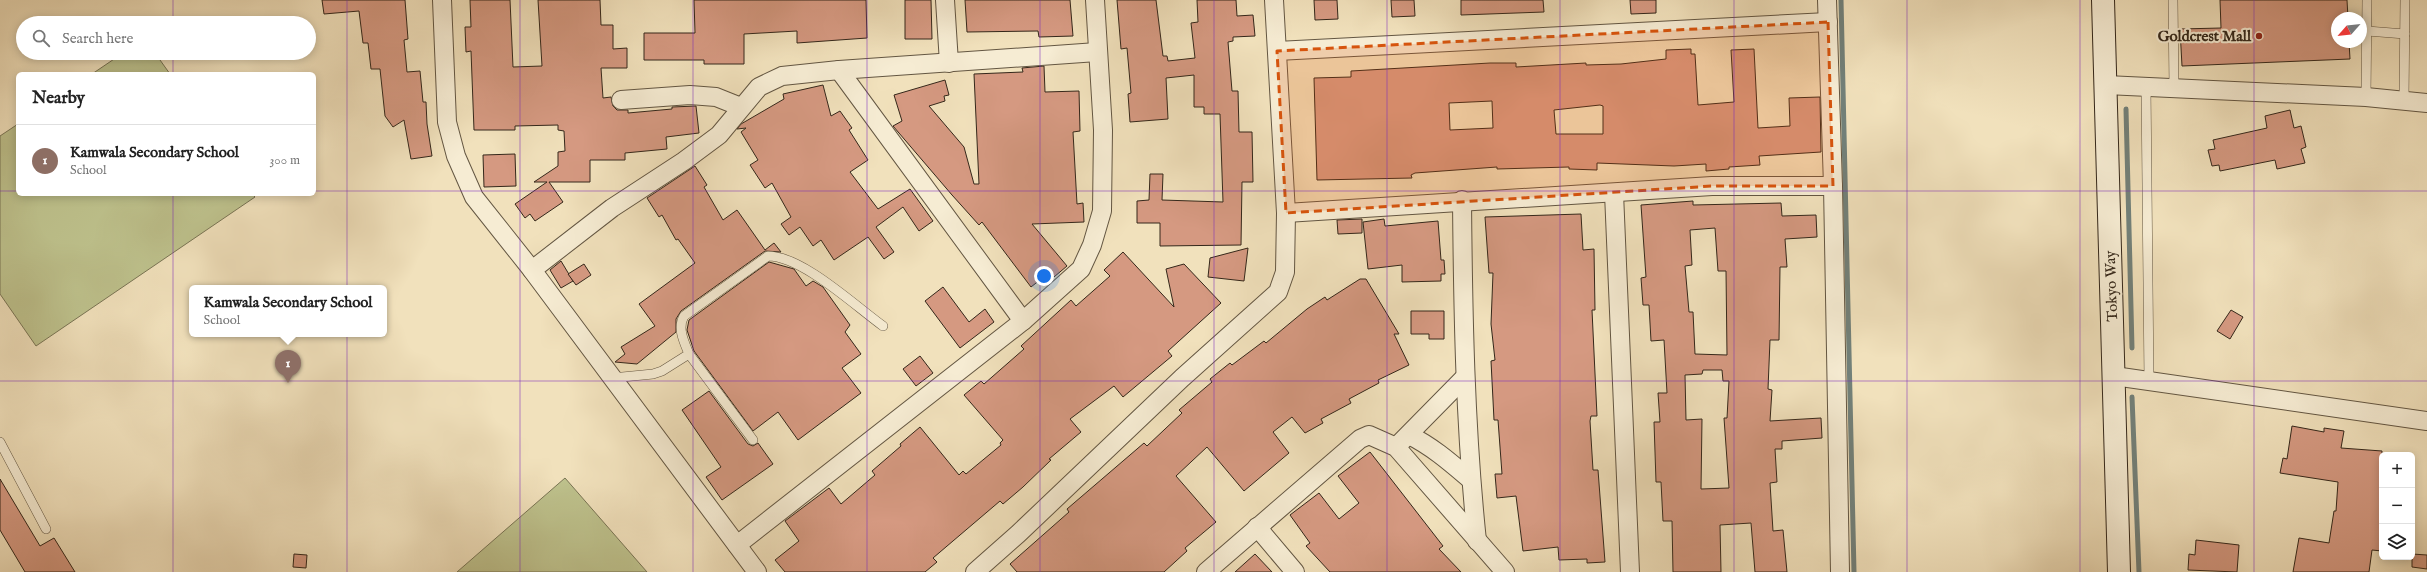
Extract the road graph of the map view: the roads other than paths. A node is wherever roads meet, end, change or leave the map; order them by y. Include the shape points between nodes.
1 (442, 0) edge
2 (945, 0) edge
3 (1095, 0) edge
4 (1274, 0) edge
5 (1827, 0) edge
6 (2103, 0) edge
7 (2173, 0) edge
8 (2367, 0) edge
9 (2405, 0) edge
10 (2367, 12) edge
11 (1828, 22) junction
12 (2367, 31) edge
13 (2405, 34) junction
14 (2366, 48) edge
15 (1277, 51) junction
16 (1097, 52) junction
17 (948, 63) junction
18 (839, 70) junction
19 (2106, 85) junction
20 (2146, 87) junction
21 (2174, 88) junction
22 (2366, 97) junction
23 (621, 100) dead end
24 (2404, 101) junction
25 (2427, 103) edge
26 (741, 107) junction
27 (1833, 186) junction
28 (1614, 193) junction
29 (1462, 200) junction
30 (1286, 213) junction
31 (532, 270) junction
32 (1023, 321) junction
33 (883, 326) dead end
34 (689, 354) junction
35 (2114, 376) junction
36 (612, 378) junction
37 (1464, 378) junction
38 (2149, 381) junction
39 (2427, 421) edge
40 (753, 440) dead end
41 (1403, 441) junction
42 (0, 442) edge
43 (1471, 480) junction
44 (1257, 527) junction
45 (46, 529) dead end
46 (1477, 541) junction
47 (737, 545) junction
48 (757, 572) edge
49 (975, 572) edge
50 (1206, 572) edge
51 (1295, 572) edge
52 (1506, 572) edge
53 (1630, 572) edge
54 (1840, 572) edge
55 (2119, 572) edge

1 - 31 street via 447,122 456,156 474,197
2 - 17 street
3 - 16 street
4 - 15 street
5 - 11 street
6 - 19 main road, Tokyo Way
7 - 21 lane
8 - 10 lane
9 - 13 lane
11 - 15 street
11 - 27 street
12 - 13 lane
13 - 24 lane
14 - 22 lane
15 - 30 street
16 - 17 street
16 - 32 street via 1103,130 1102,211 1092,245 1081,269
17 - 18 street
18 - 26 street via 782,76 760,87
18 - 32 street
19 - 20 street
19 - 35 main road, Tokyo Way
20 - 21 street
20 - 38 lane
21 - 22 street
22 - 24 street
23 - 26 street via 690,95 716,97
24 - 25 street
26 - 31 street via 719,135 612,208
27 - 28 street via 1712,186
27 - 54 street
28 - 29 street
28 - 53 street
29 - 30 street
29 - 37 street
30 - 49 street via 1285,272 1278,292
31 - 36 street
32 - 47 street
33 - 34 lane via 801,265 779,256 768,256 684,316 680,322 682,337
34 - 36 lane via 653,374
34 - 40 lane
35 - 38 street
35 - 55 main road, Tokyo Way
36 - 47 street
37 - 41 street
37 - 43 street
38 - 39 street
41 - 43 street via 1436,451
41 - 44 street via 1369,435 1360,439
41 - 46 street
42 - 45 lane
43 - 46 street
44 - 50 street
44 - 51 street
46 - 52 street
47 - 48 street

